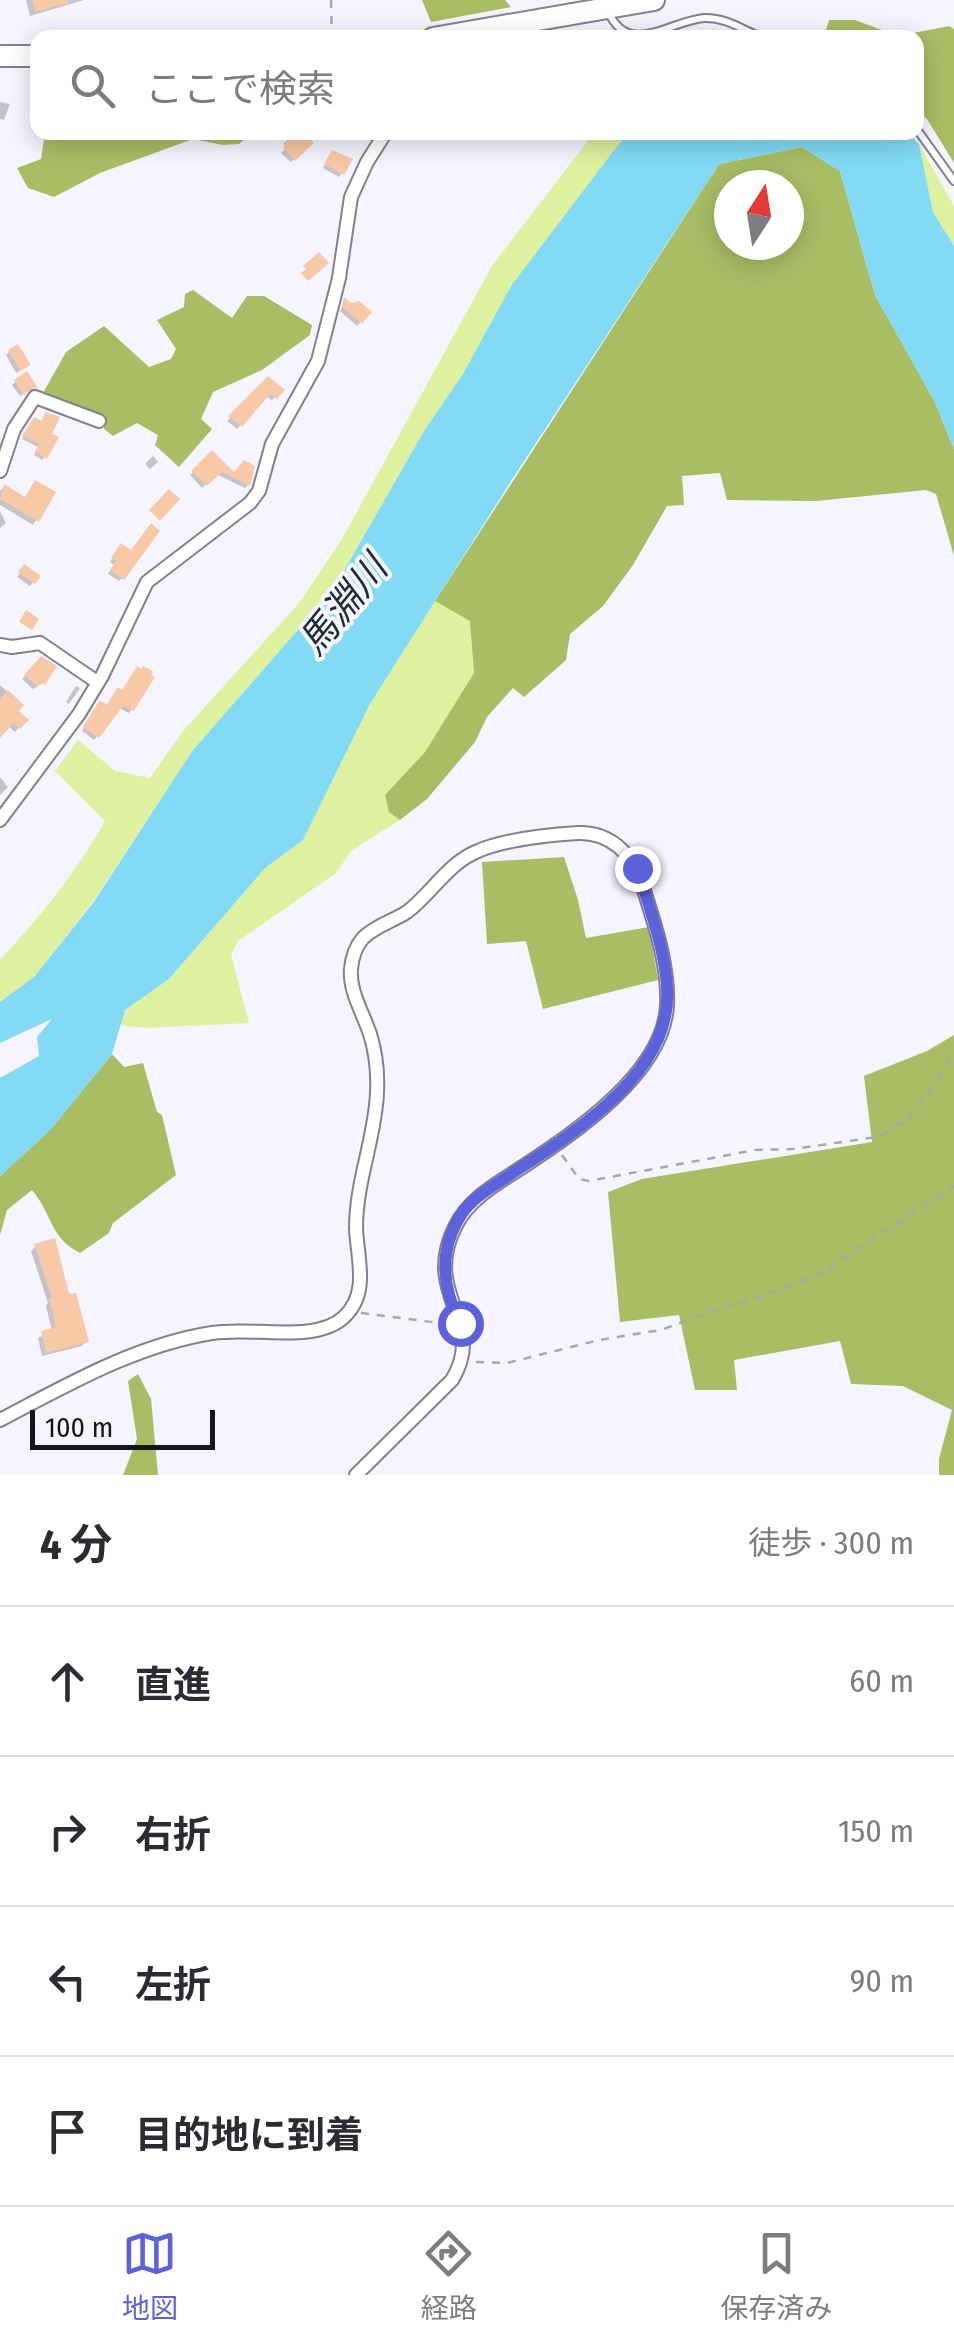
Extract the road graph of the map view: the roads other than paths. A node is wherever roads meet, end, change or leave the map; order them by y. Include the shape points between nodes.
1 (654, 0) edge
2 (618, 4) edge
3 (477, 30) edge
4 (621, 30) edge
5 (663, 30) edge
6 (747, 30) edge
7 (0, 56) edge
8 (30, 56) edge
9 (924, 139) edge
10 (381, 140) edge
11 (954, 181) edge
12 (99, 421) dead end
13 (0, 422) edge
14 (14, 428) junction
15 (0, 471) edge
16 (0, 645) edge
17 (97, 682) junction
18 (0, 820) edge
19 (0, 1420) edge
20 (356, 1475) edge

1 - 2 highway
2 - 3 highway
2 - 4 lane via 614,25
5 - 6 lane via 704,18
7 - 8 highway
9 - 11 lane
10 - 17 street via 350,197 318,362 272,444 259,491 147,582
12 - 14 street via 34,398
13 - 14 street
14 - 15 street
16 - 17 street via 40,643
17 - 18 street
19 - 20 street via 109,1365 184,1339 237,1330 312,1332 350,1310 360,1290 357,1211 377,1096 371,1038 350,972 360,942 477,851 581,833 608,839 637,868 657,935 667,1005 661,1031 599,1114 462,1212 444,1273 465,1336 462,1360 452,1380

